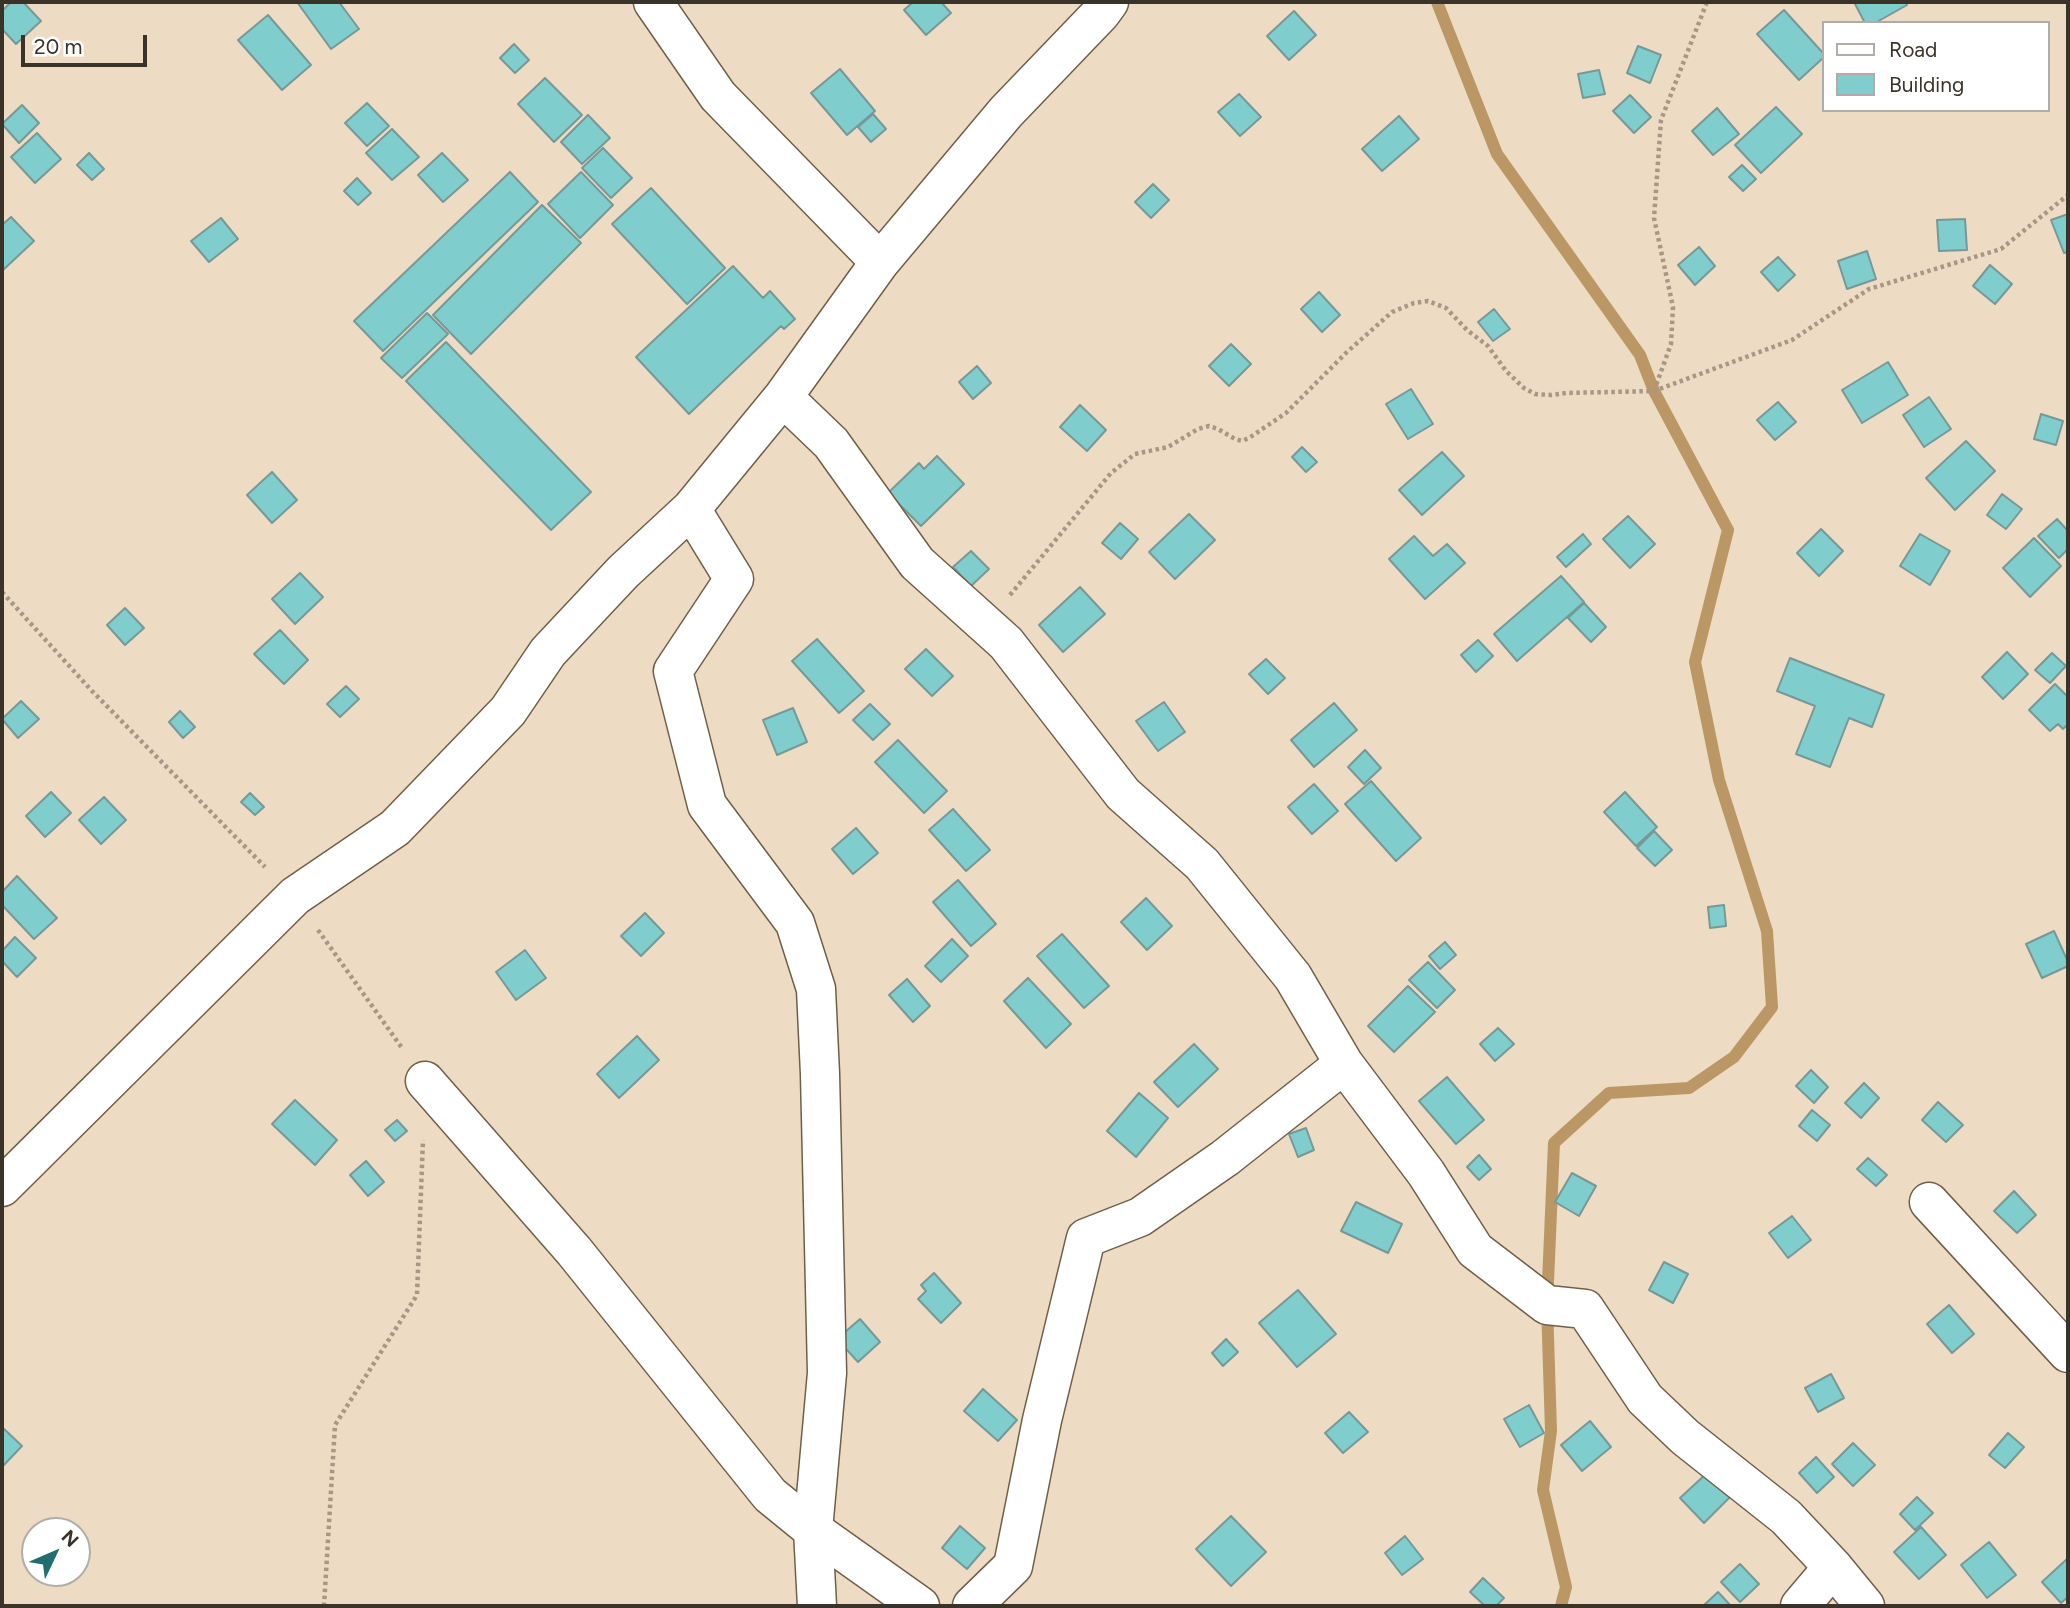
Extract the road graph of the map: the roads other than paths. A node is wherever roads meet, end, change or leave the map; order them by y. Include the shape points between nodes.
1 (653, 2) edge
2 (1109, 2) edge
3 (880, 262) junction
4 (783, 397) junction
5 (691, 509) junction
6 (1344, 1064) junction
7 (425, 1080) road end
8 (2, 1187) edge
9 (1929, 1202) dead end
10 (2068, 1353) edge
11 (813, 1530) junction
12 (1833, 1567) junction
13 (817, 1606) edge
14 (920, 1606) edge
15 (972, 1606) edge
16 (1800, 1606) edge
17 (1864, 1606) edge

1 - 3 street via 718,96
2 - 3 street via 1006,112
3 - 4 street
4 - 5 street
4 - 6 street via 831,443 918,563 1006,643 1124,794 1202,864 1293,977
5 - 8 street via 623,572 548,652 508,711 395,828 295,897
5 - 11 street via 734,579 673,671 707,805 795,923 816,989 827,1373
6 - 12 street via 1426,1173 1475,1250 1547,1305 1585,1309 1645,1399 1786,1517
6 - 15 street via 1225,1158 1140,1217 1086,1238 1013,1566
7 - 11 street via 574,1251 770,1495
9 - 10 street
11 - 13 street
11 - 14 street
12 - 16 street
12 - 17 street

